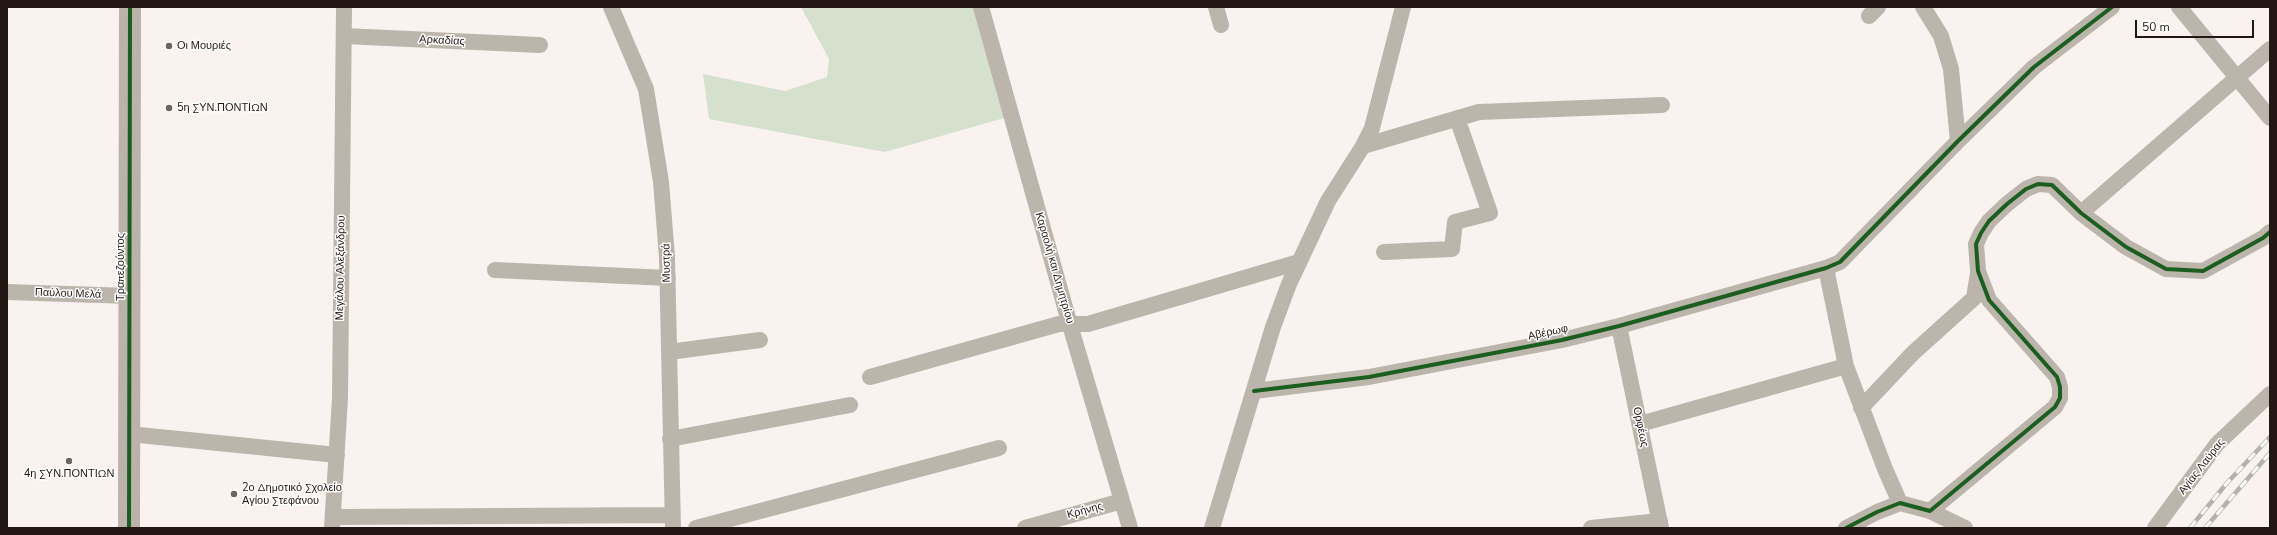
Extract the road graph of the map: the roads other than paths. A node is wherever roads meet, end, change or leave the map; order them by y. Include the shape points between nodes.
1 (130, 7) edge
2 (344, 7) edge
3 (611, 7) edge
4 (981, 7) edge
5 (1216, 7) edge
6 (1403, 7) edge
7 (1923, 7) edge
8 (2112, 7) edge
9 (2179, 7) edge
10 (1221, 25) dead end
11 (344, 36) junction
12 (540, 46) dead end
13 (2270, 50) edge
14 (2238, 78) junction
15 (1662, 105) dead end
16 (1457, 118) junction
17 (2270, 118) edge
18 (1958, 141) junction
19 (1363, 146) junction
20 (2081, 213) junction
21 (2270, 232) edge
22 (1384, 252) dead end
23 (1299, 262) junction
24 (1833, 265) junction
25 (495, 270) dead end
26 (1978, 271) junction
27 (668, 278) junction
28 (7, 292) edge
29 (130, 296) junction
30 (1070, 325) junction
31 (1619, 326) junction
32 (760, 340) dead end
33 (669, 352) junction
34 (1846, 366) junction
35 (870, 377) dead end
36 (1254, 391) junction
37 (2270, 394) edge
38 (850, 405) dead end
39 (1861, 408) junction
40 (1640, 424) junction
41 (129, 434) junction
42 (670, 439) junction
43 (999, 448) dead end
44 (337, 455) junction
45 (1122, 501) junction
46 (1900, 503) junction
47 (1930, 511) junction
48 (332, 522) edge
49 (672, 522) edge
50 (1660, 524) edge
51 (129, 528) edge
52 (696, 528) edge
53 (1025, 528) edge
54 (1130, 528) edge
55 (1212, 528) edge
56 (1591, 528) edge
57 (1846, 528) edge
58 (1965, 528) edge
59 (2155, 528) edge

1 - 29 main road, Τραπεζούντος
2 - 11 street, Μεγάλου Αλεξάνδρου
3 - 27 street, Μυστρά via 646,89 664,202
4 - 30 street, Καραολή και Δημητρίου
5 - 10 street
6 - 19 street via 1372,128
7 - 18 street via 1941,36 1951,69
8 - 18 street via 2034,68
9 - 14 street
11 - 12 street, Αρκαδίας
11 - 44 street, Μεγάλου Αλεξάνδρου via 340,398
13 - 14 street
14 - 17 street
14 - 20 street
15 - 16 street via 1479,112
16 - 19 street
16 - 22 street via 1490,213 1455,222 1452,249
18 - 24 street
19 - 23 street via 1328,201
20 - 21 street via 2126,247 2166,269 2203,270
20 - 26 street via 2052,185 2038,184 2026,189 1989,221 1981,233 1976,244
23 - 30 street via 1088,324
23 - 36 street via 1273,327
24 - 31 street, Αβέρωφ
24 - 34 street
25 - 27 street
26 - 39 street via 1974,298 1913,353
26 - 47 street via 1989,300 2057,377 2060,398 2055,407
27 - 33 street, Μυστρά
28 - 29 street, Παύλου Μελά
29 - 41 main road, Τραπεζούντος
30 - 35 street via 1059,324
30 - 45 street, Καραολή και Δημητρίου
31 - 36 street, Αβέρωφ via 1437,365 1369,377
31 - 40 street, Ορφέως
32 - 33 street
33 - 42 street, Μυστρά
34 - 39 street
34 - 40 street
36 - 55 street
37 - 59 street, Αγίας Λαύρας via 2217,444
38 - 42 street
39 - 46 street
40 - 50 street, Ορφέως
41 - 44 street
41 - 51 main road, Τραπεζούντος
42 - 49 street, Μυστρά
43 - 52 street
44 - 48 street, Μεγάλου Αλεξάνδρου
45 - 53 street, Κρήνης
45 - 54 street, Καραολή και Δημητρίου
46 - 47 street
46 - 57 street
47 - 58 street
48 - 49 street
50 - 56 street

